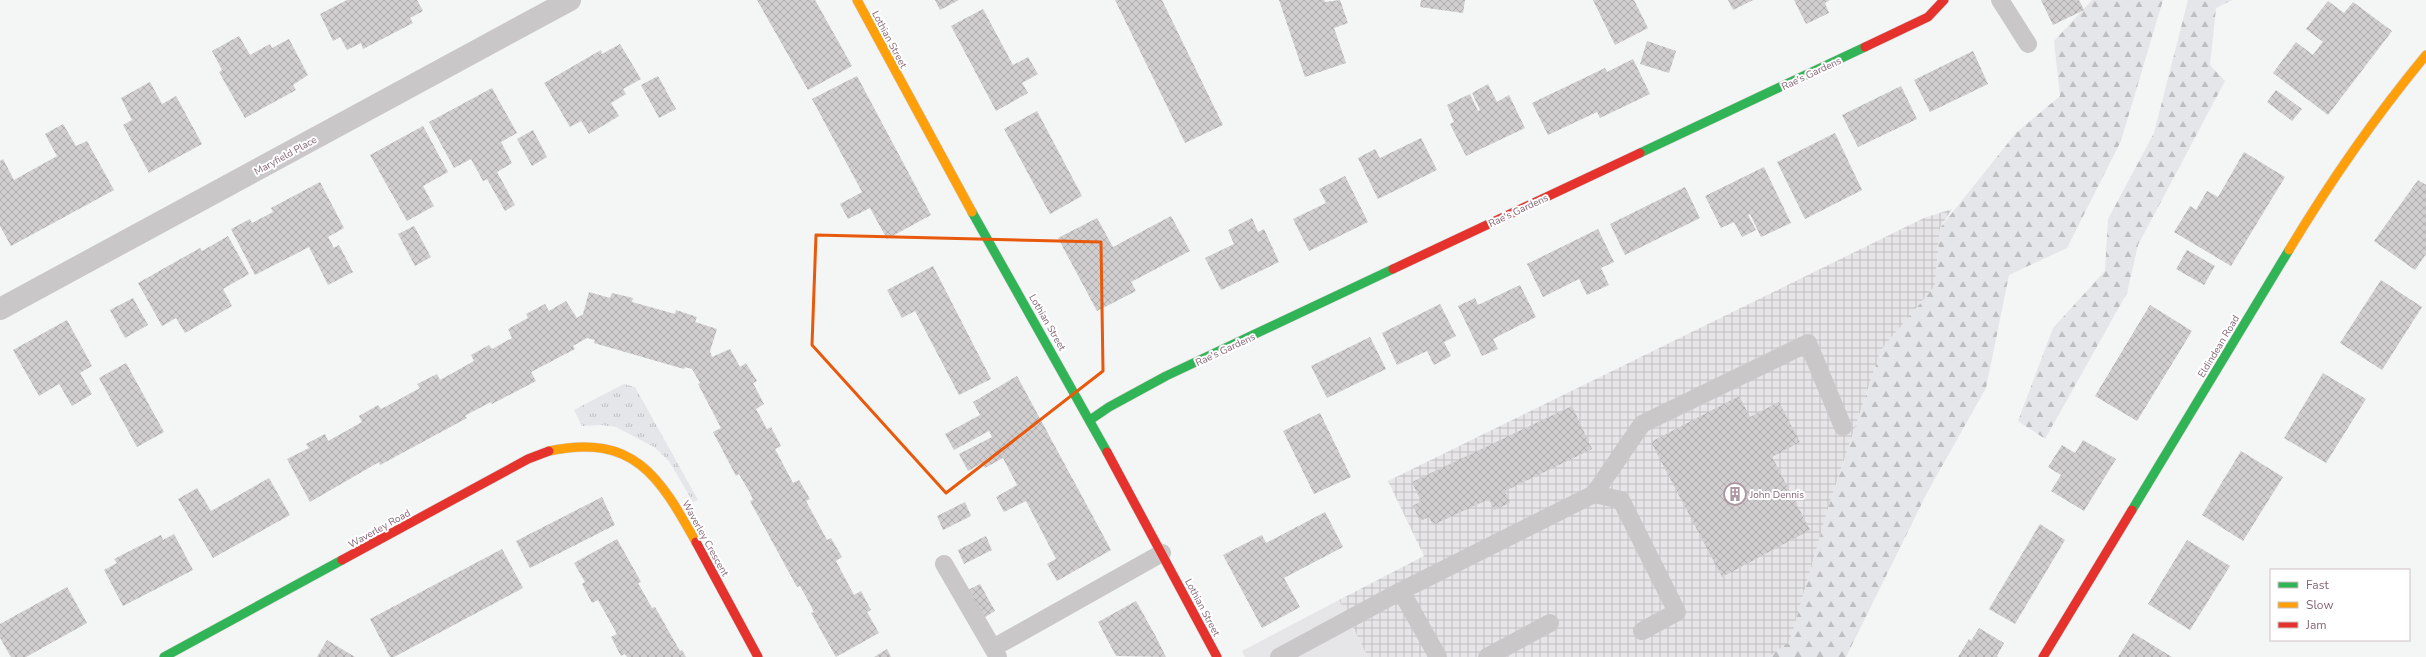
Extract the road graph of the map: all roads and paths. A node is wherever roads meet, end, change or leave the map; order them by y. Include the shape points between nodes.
1 (570, 0) edge
2 (856, 0) edge
3 (1944, 0) edge
4 (2000, 0) edge
5 (2028, 44) dead end
6 (2426, 55) edge
7 (0, 310) edge
8 (1090, 420) junction
9 (1843, 427) dead end
10 (613, 450) joint
11 (1594, 494) junction
12 (1162, 553) junction
13 (944, 564) dead end
14 (1401, 592) junction
15 (1550, 623) dead end
16 (1642, 631) dead end
17 (189, 651) edge
18 (996, 652) edge
19 (164, 657) edge
20 (758, 657) edge
21 (1217, 657) edge
22 (1279, 657) edge
23 (1438, 657) edge
24 (1487, 657) edge
25 (2043, 657) edge

1 - 7 street, Maryfield Place
2 - 8 street, Lothian Street via 936,148
3 - 8 street, Rae's Gardens via 1928,17 1166,376
4 - 5 lane
6 - 25 street, Eldindean Road via 2377,115 2329,183
8 - 12 street, Lothian Street
9 - 11 lane via 1808,343 1642,424
10 - 17 street, Waverley Road via 591,445 569,445 548,450 528,459
10 - 20 street, Waverley Crescent via 641,464 660,481
11 - 14 lane
11 - 16 lane via 1621,500 1677,612
12 - 18 lane
12 - 21 street, Lothian Street
13 - 18 lane
14 - 22 lane
14 - 23 lane
15 - 24 lane
17 - 19 street, Waverley Road

